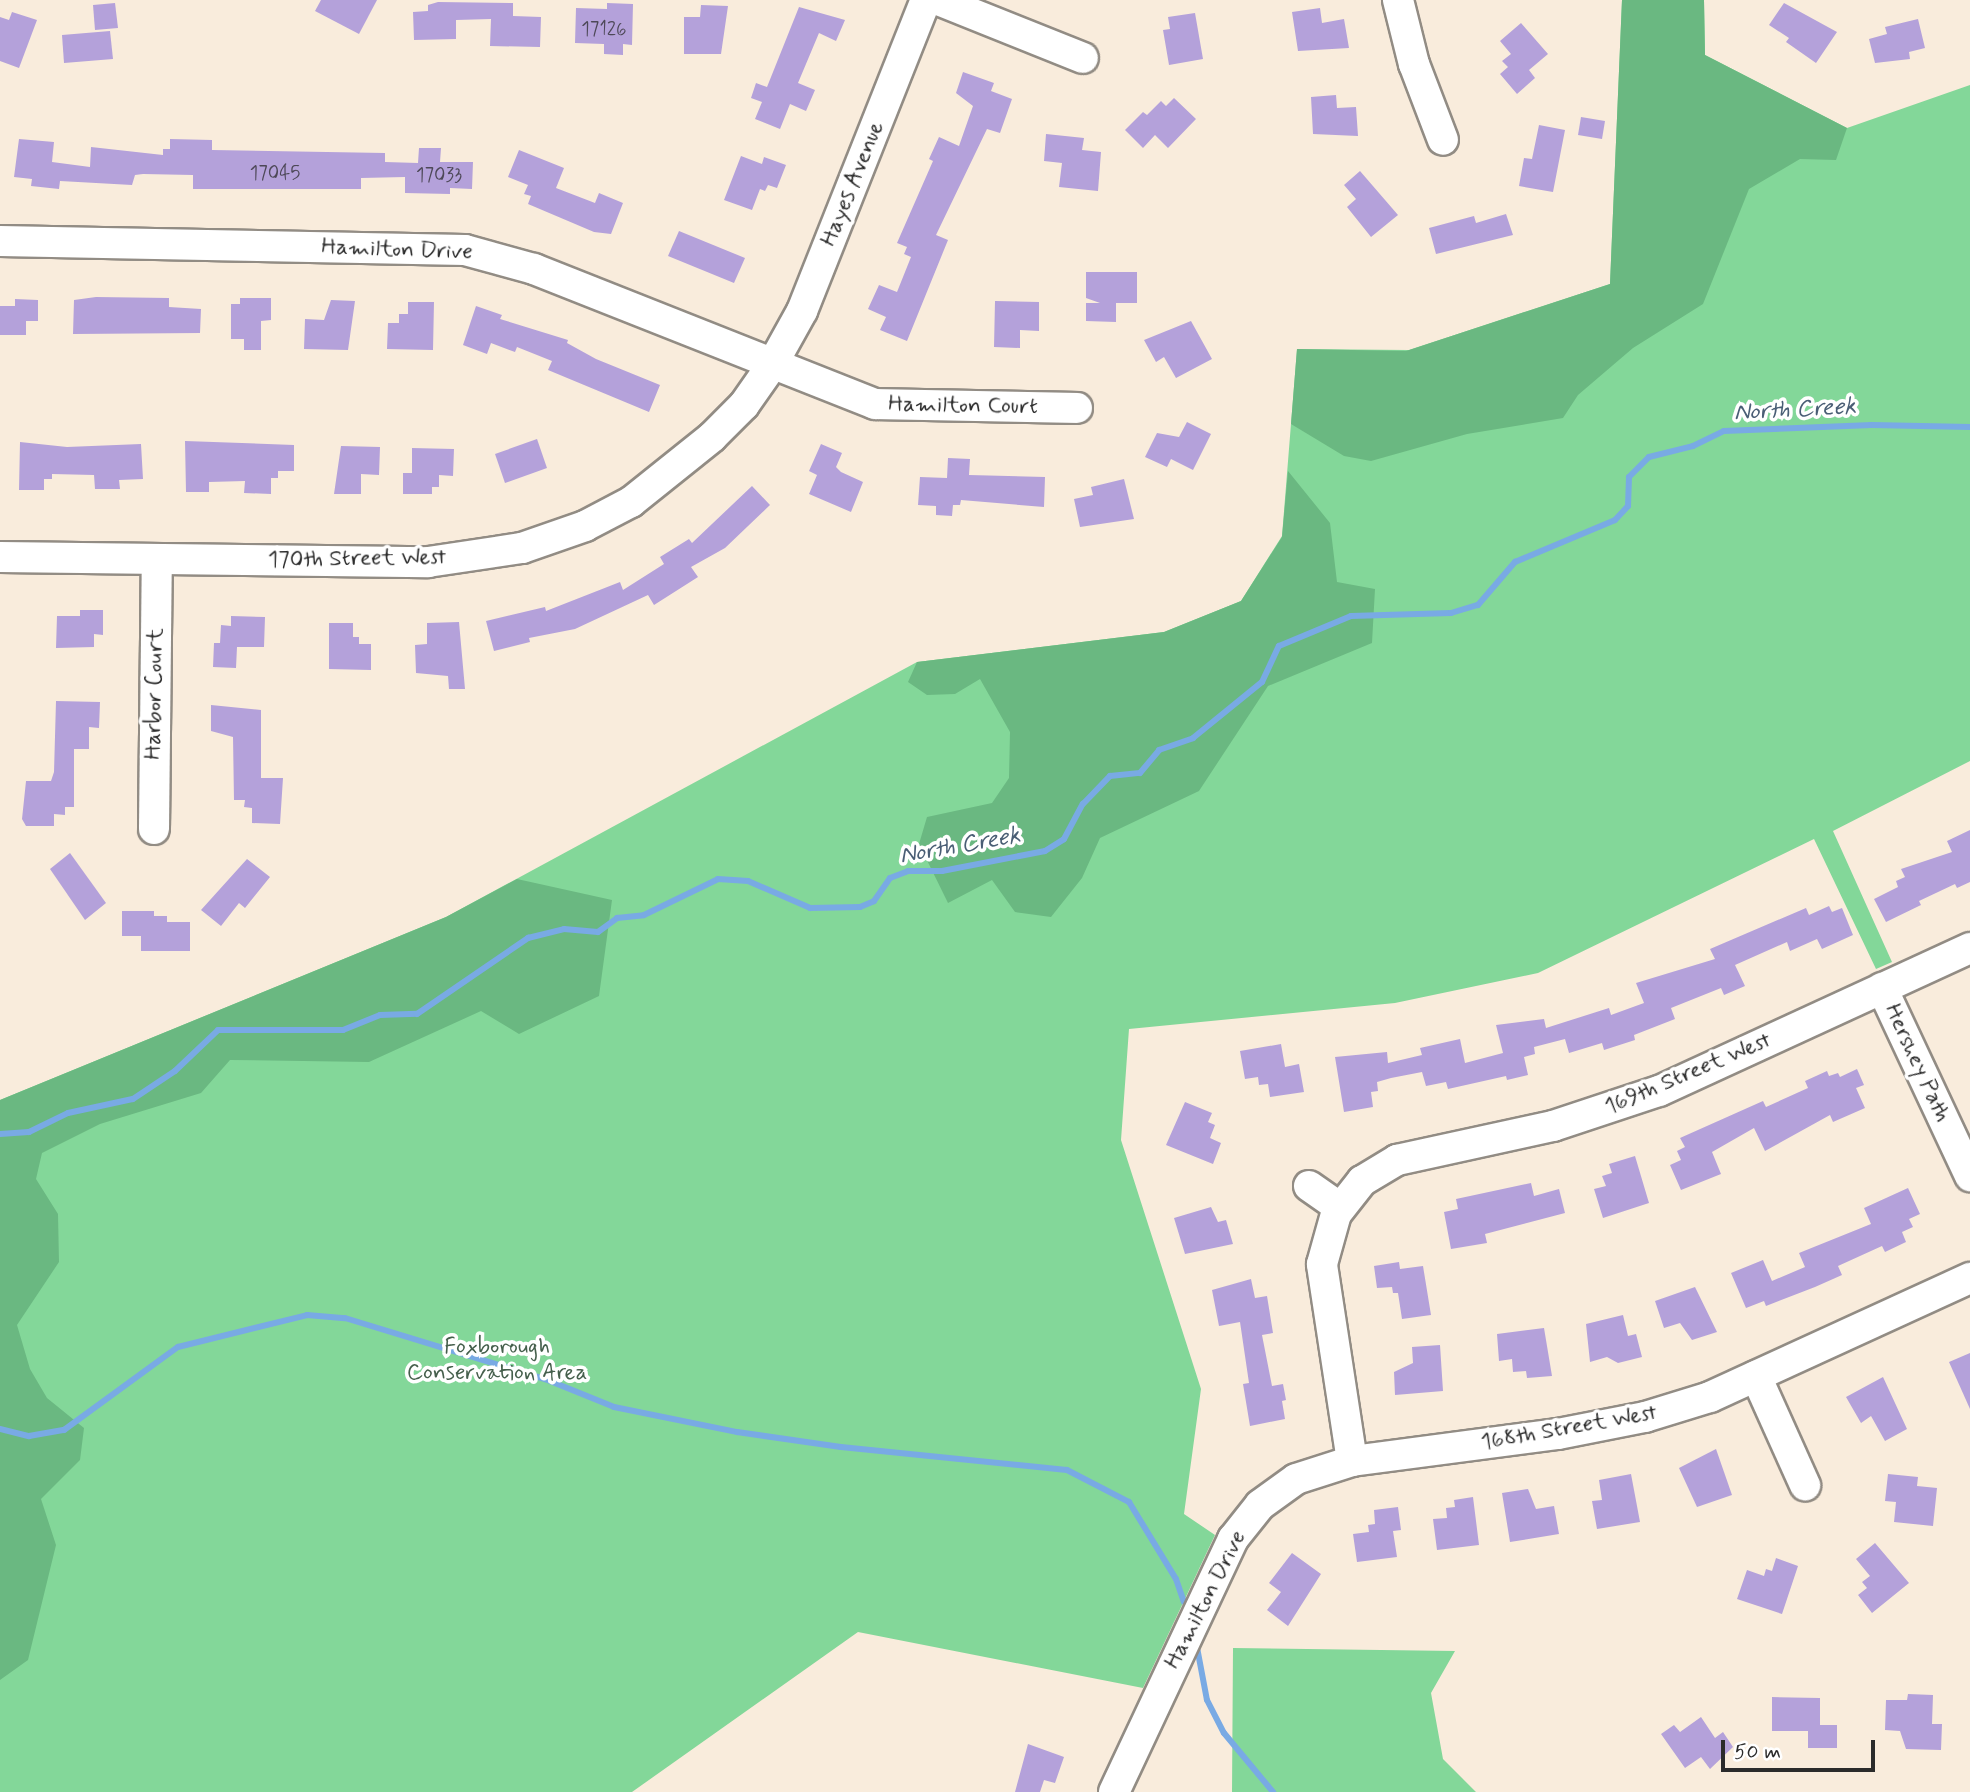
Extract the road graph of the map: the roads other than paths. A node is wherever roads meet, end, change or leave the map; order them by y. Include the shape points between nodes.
1 (926, 0) edge
2 (938, 0) edge
3 (1398, 0) edge
4 (1083, 58) dead end
5 (1443, 140) dead end
6 (0, 241) edge
7 (772, 365) junction
8 (1077, 408) dead end
9 (0, 556) edge
10 (157, 560) junction
11 (154, 829) dead end
12 (1970, 948) edge
13 (1882, 988) junction
14 (1970, 1176) edge
15 (1310, 1186) dead end
16 (1340, 1208) junction
17 (1970, 1278) edge
18 (1756, 1376) junction
19 (1352, 1461) junction
20 (1805, 1485) dead end
21 (1114, 1792) edge

1 - 7 street, Hayes Avenue via 802,311
2 - 4 street
3 - 5 street via 1414,64
6 - 7 street, Hamilton Drive via 465,250 534,269
7 - 8 street, Hamilton Court via 875,404
7 - 10 street, 170th Street West via 744,405 664,480 584,526 522,548 428,562
9 - 10 street, 170th Street West
10 - 11 street, Harbor Court
12 - 13 street, 169th Street West
13 - 14 street, Hershey Path
13 - 16 street, 169th Street West via 1611,1109 1396,1160 1362,1181
15 - 16 street
16 - 19 street, 169th Street West via 1326,1242 1323,1290
17 - 18 street, 168th Street West
18 - 19 street, 168th Street West via 1710,1397 1604,1426
18 - 20 street
19 - 21 street, Hamilton Drive via 1296,1479 1245,1521 1225,1554

